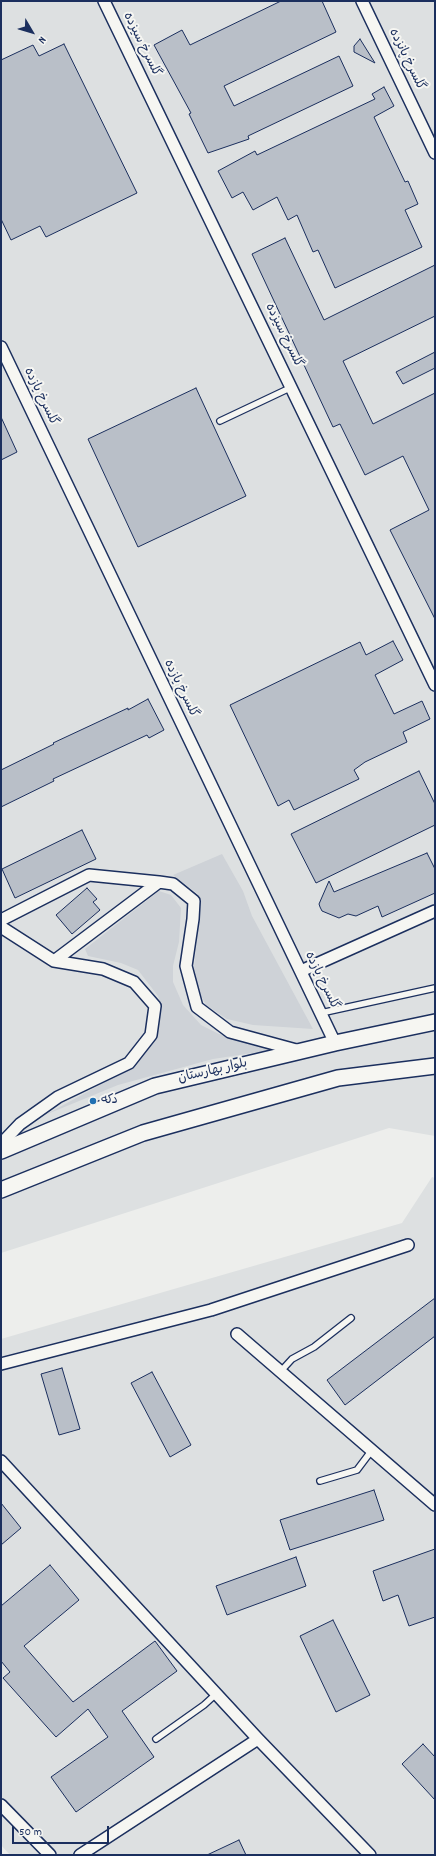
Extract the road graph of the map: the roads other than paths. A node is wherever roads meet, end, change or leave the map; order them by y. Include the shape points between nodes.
1 (104, 1) edge
2 (362, 1) edge
3 (435, 153) edge
4 (1, 347) edge
5 (293, 387) junction
6 (220, 421) dead end
7 (435, 685) edge
8 (159, 882) junction
9 (435, 911) edge
10 (1, 920) edge
11 (1, 927) edge
12 (54, 961) junction
13 (301, 972) junction
14 (435, 988) edge
15 (321, 1013) junction
16 (435, 1022) edge
17 (335, 1043) junction
18 (303, 1051) junction
19 (435, 1066) edge
20 (1, 1144) edge
21 (1, 1151) edge
22 (1, 1190) edge
23 (408, 1245) dead end
24 (351, 1318) dead end
25 (237, 1334) dead end
26 (1, 1364) edge
27 (281, 1371) junction
28 (372, 1450) junction
29 (1, 1461) edge
30 (320, 1481) dead end
31 (435, 1504) edge
32 (216, 1694) junction
33 (156, 1739) dead end
34 (258, 1739) junction
35 (1, 1804) edge
36 (50, 1855) edge
37 (80, 1855) edge
38 (370, 1855) edge

1 - 5 street, گلسرخ سیزده
2 - 3 street, گلسرخ پانزده
4 - 13 street, گلسرخ یازده
5 - 6 lane
5 - 7 street, گلسرخ سیزده
8 - 10 street via 89,875
8 - 12 street
8 - 18 street via 173,884 194,901 186,966 197,1007 230,1032
9 - 13 street
11 - 12 street
12 - 20 street via 103,968 134,982 155,1006 151,1035 129,1063 58,1097 20,1124
13 - 15 street, گلسرخ یازده
14 - 15 lane
15 - 17 street, گلسرخ یازده
16 - 17 street, بلوار بهارستان
17 - 18 street, بلوار بهارستان
18 - 21 street, بلوار بهارستان via 155,1086
19 - 22 street via 338,1078 143,1133
23 - 26 street via 211,1310
24 - 27 lane via 314,1347 292,1359
25 - 27 street
27 - 28 street
28 - 30 lane via 357,1470
28 - 31 street
29 - 32 street
32 - 33 lane
32 - 34 street
34 - 37 street
34 - 38 street
35 - 36 street

